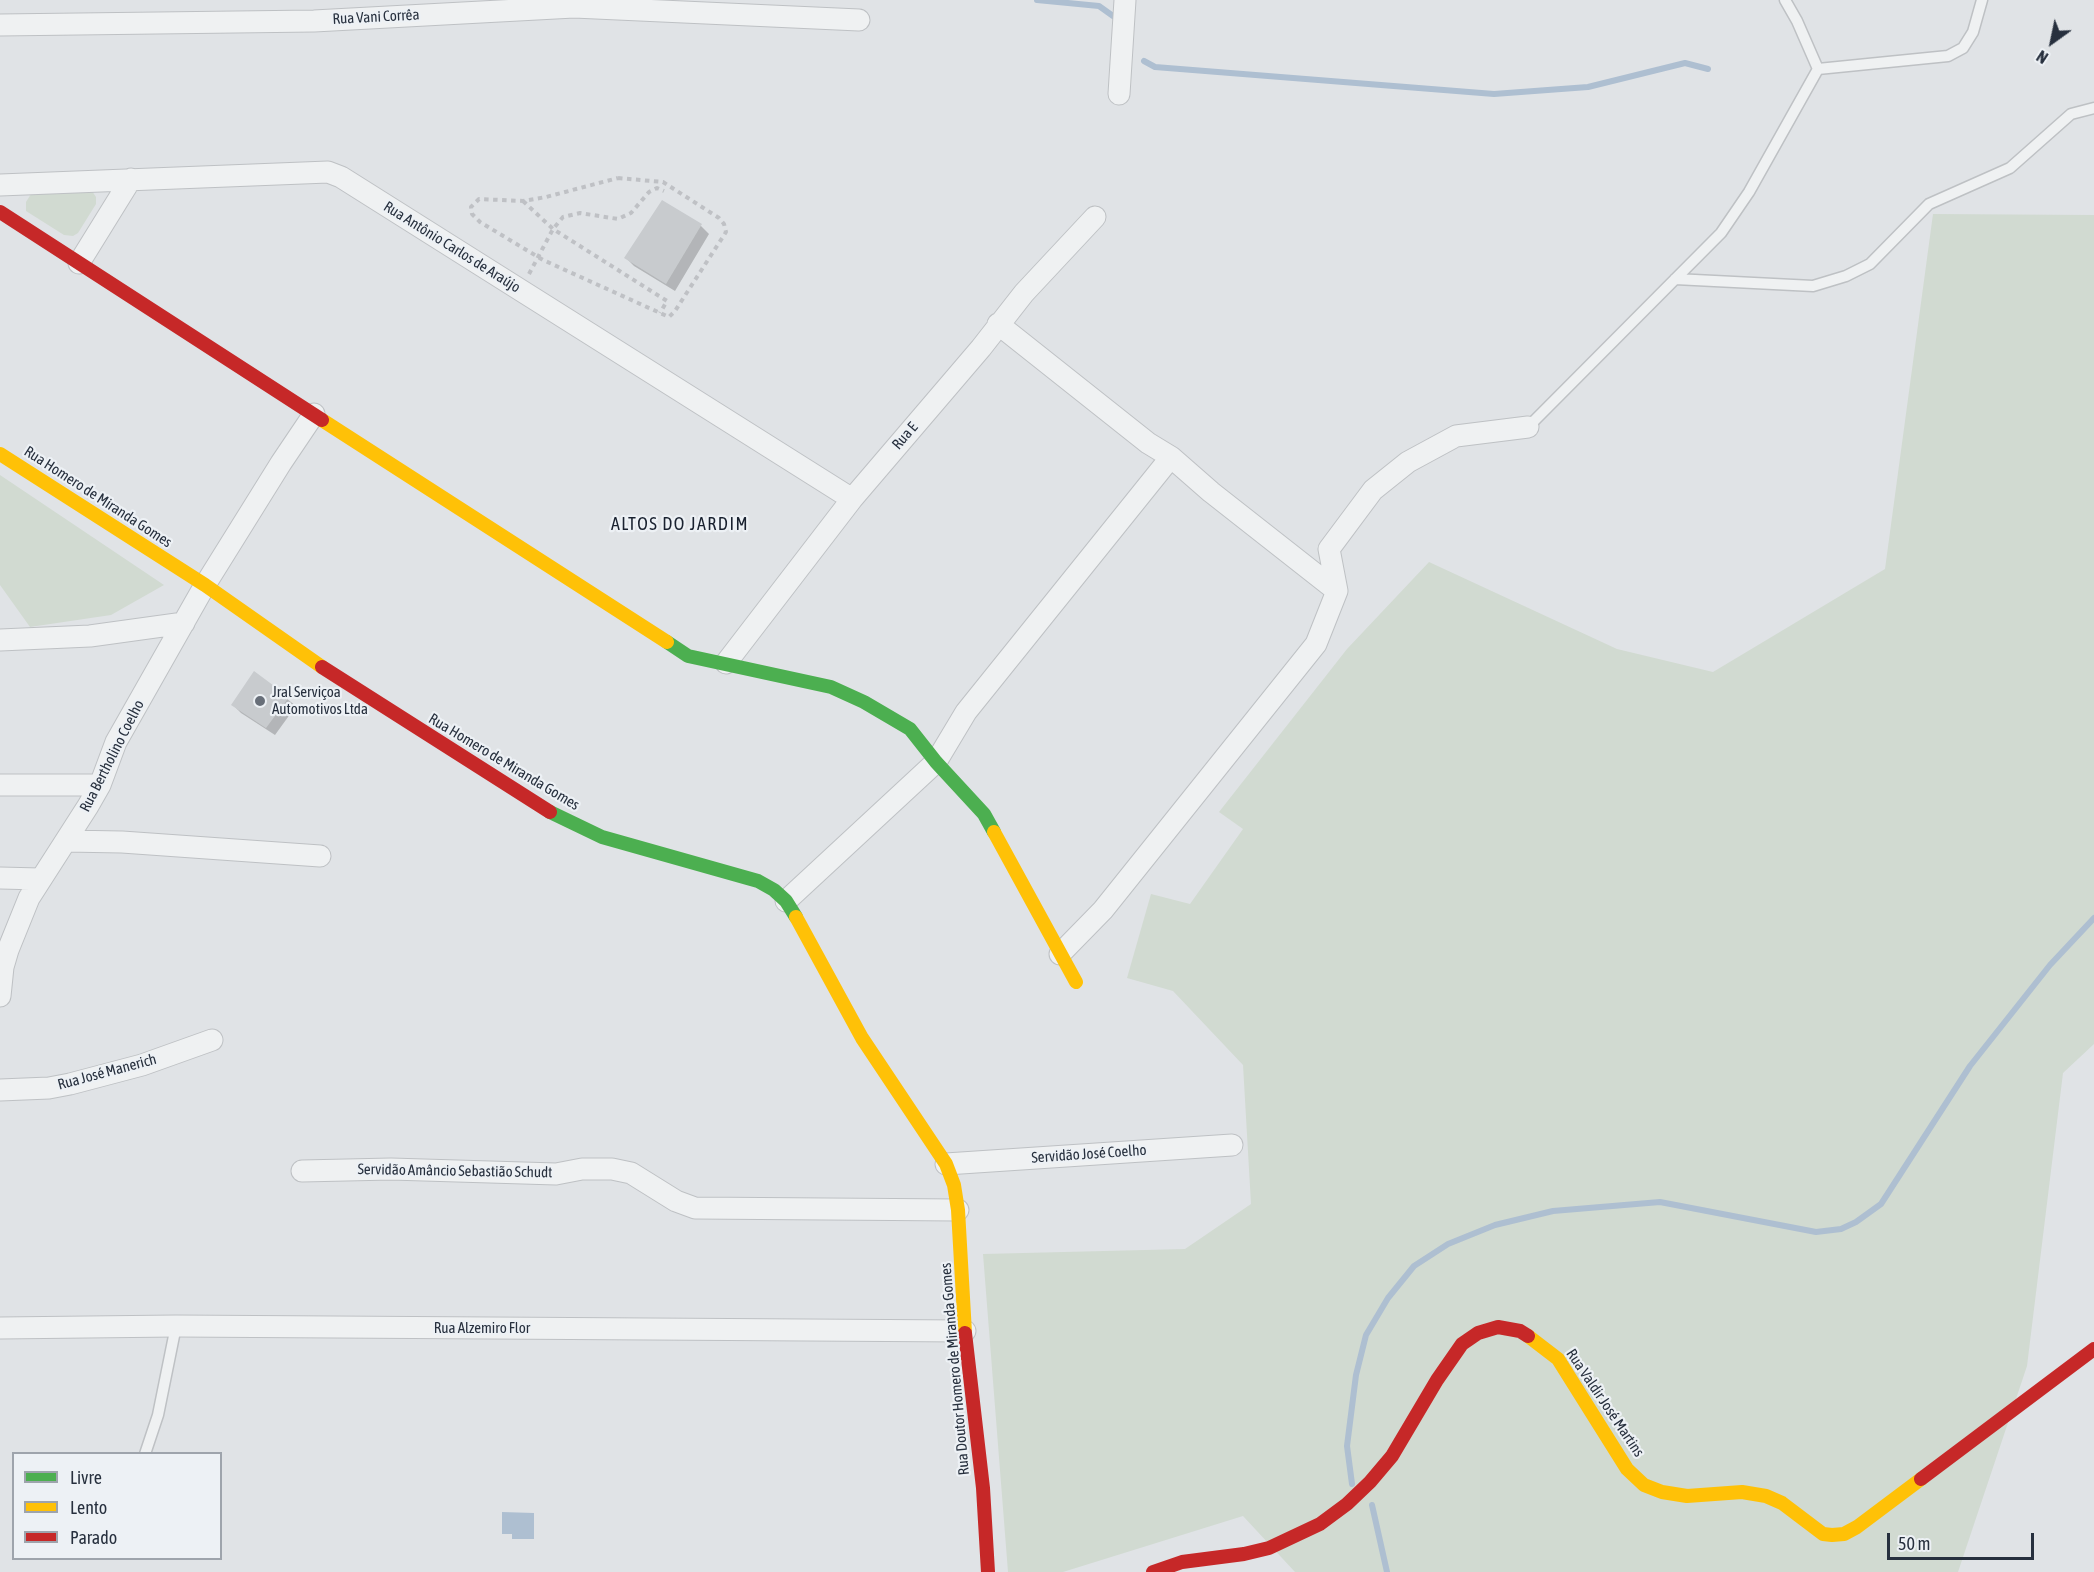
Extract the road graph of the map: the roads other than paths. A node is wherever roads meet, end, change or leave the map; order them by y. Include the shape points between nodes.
1 (1125, 0) edge
2 (1785, 0) edge
3 (1982, 0) edge
4 (859, 20) dead end
5 (0, 25) edge
6 (1818, 69) junction
7 (1119, 94) dead end
8 (2094, 108) edge
9 (131, 179) junction
10 (0, 185) edge
11 (0, 212) edge
12 (1095, 217) dead end
13 (79, 263) junction
14 (1675, 279) junction
15 (998, 324) junction
16 (314, 414) junction
17 (1528, 427) joint
18 (0, 454) edge
19 (1172, 456) junction
20 (852, 499) junction
21 (206, 585) junction
22 (1337, 591) junction
23 (184, 623) junction
24 (0, 640) edge
25 (726, 663) junction
26 (936, 762) junction
27 (0, 785) edge
28 (100, 785) junction
29 (66, 841) junction
30 (320, 856) dead end
31 (0, 878) edge
32 (40, 879) junction
33 (786, 901) junction
34 (1060, 954) junction
35 (1076, 982) dead end
36 (0, 996) edge
37 (212, 1040) dead end
38 (0, 1090) edge
39 (1232, 1144) dead end
40 (946, 1164) junction
41 (302, 1170) dead end
42 (958, 1210) junction
43 (176, 1326) junction
44 (0, 1328) edge
45 (965, 1331) junction
46 (2094, 1349) edge
47 (146, 1452) edge
48 (988, 1572) edge
49 (1154, 1572) edge

1 - 7 street
2 - 6 lane
3 - 6 lane via 1973,32 1963,48 1948,56
4 - 5 street, Rua Vani Corrêa via 574,7 314,21
6 - 14 lane via 1749,192 1721,233
8 - 14 lane via 2071,114 2010,168 1929,204 1870,264 1846,276 1813,286
9 - 10 street, Rua Antônio Carlos de Araújo
9 - 13 street
9 - 20 street, Rua Antônio Carlos de Araújo via 328,172 341,177
11 - 13 street
12 - 15 street, Rua E
13 - 16 street
14 - 17 lane
15 - 19 street via 1148,443
15 - 20 street, Rua E
16 - 21 street, Rua Bertholino Coelho
16 - 25 street via 660,640 688,656
17 - 22 street via 1456,436 1408,462 1373,490 1329,549
18 - 21 street, Rua Homero de Miranda Gomes
19 - 22 street via 1211,492
19 - 26 street via 966,712
20 - 25 street, Rua E
21 - 23 street, Rua Bertholino Coelho
21 - 33 street, Rua Homero de Miranda Gomes via 326,669 546,810 602,837 758,881
22 - 34 street via 1316,644 1103,910
23 - 24 street via 90,636
23 - 28 street, Rua Bertholino Coelho via 116,742
25 - 26 street via 831,687 864,702 910,729
26 - 33 street
26 - 34 street via 984,814
27 - 28 street
28 - 29 street, Rua Bertholino Coelho
29 - 30 street
29 - 32 street, Rua Bertholino Coelho
31 - 32 street
32 - 36 street, Rua Bertholino Coelho via 8,950
33 - 40 street, Rua Homero de Miranda Gomes via 876,1061
34 - 35 street
37 - 38 street, Rua José Manerich via 142,1065 70,1084
39 - 40 street, Servidão José Coelho
40 - 42 street, Rua Doutor Homero de Miranda Gomes
41 - 42 street, Servidão Amâncio Sebastião Schudt via 556,1174 612,1169 631,1173 695,1208
42 - 45 street, Rua Doutor Homero de Miranda Gomes
43 - 44 street, Rua Alzemiro Flor
43 - 45 street, Rua Alzemiro Flor
43 - 47 lane via 158,1415
45 - 48 street, Rua Doutor Homero de Miranda Gomes via 983,1488
46 - 49 street, Rua Valdir José Martins via 1857,1527 1832,1535 1823,1534 1767,1496 1742,1492 1687,1496 1644,1485 1628,1469 1558,1359 1520,1331 1498,1327 1478,1333 1462,1344 1392,1456 1347,1504 1320,1524 1269,1548 1182,1562

